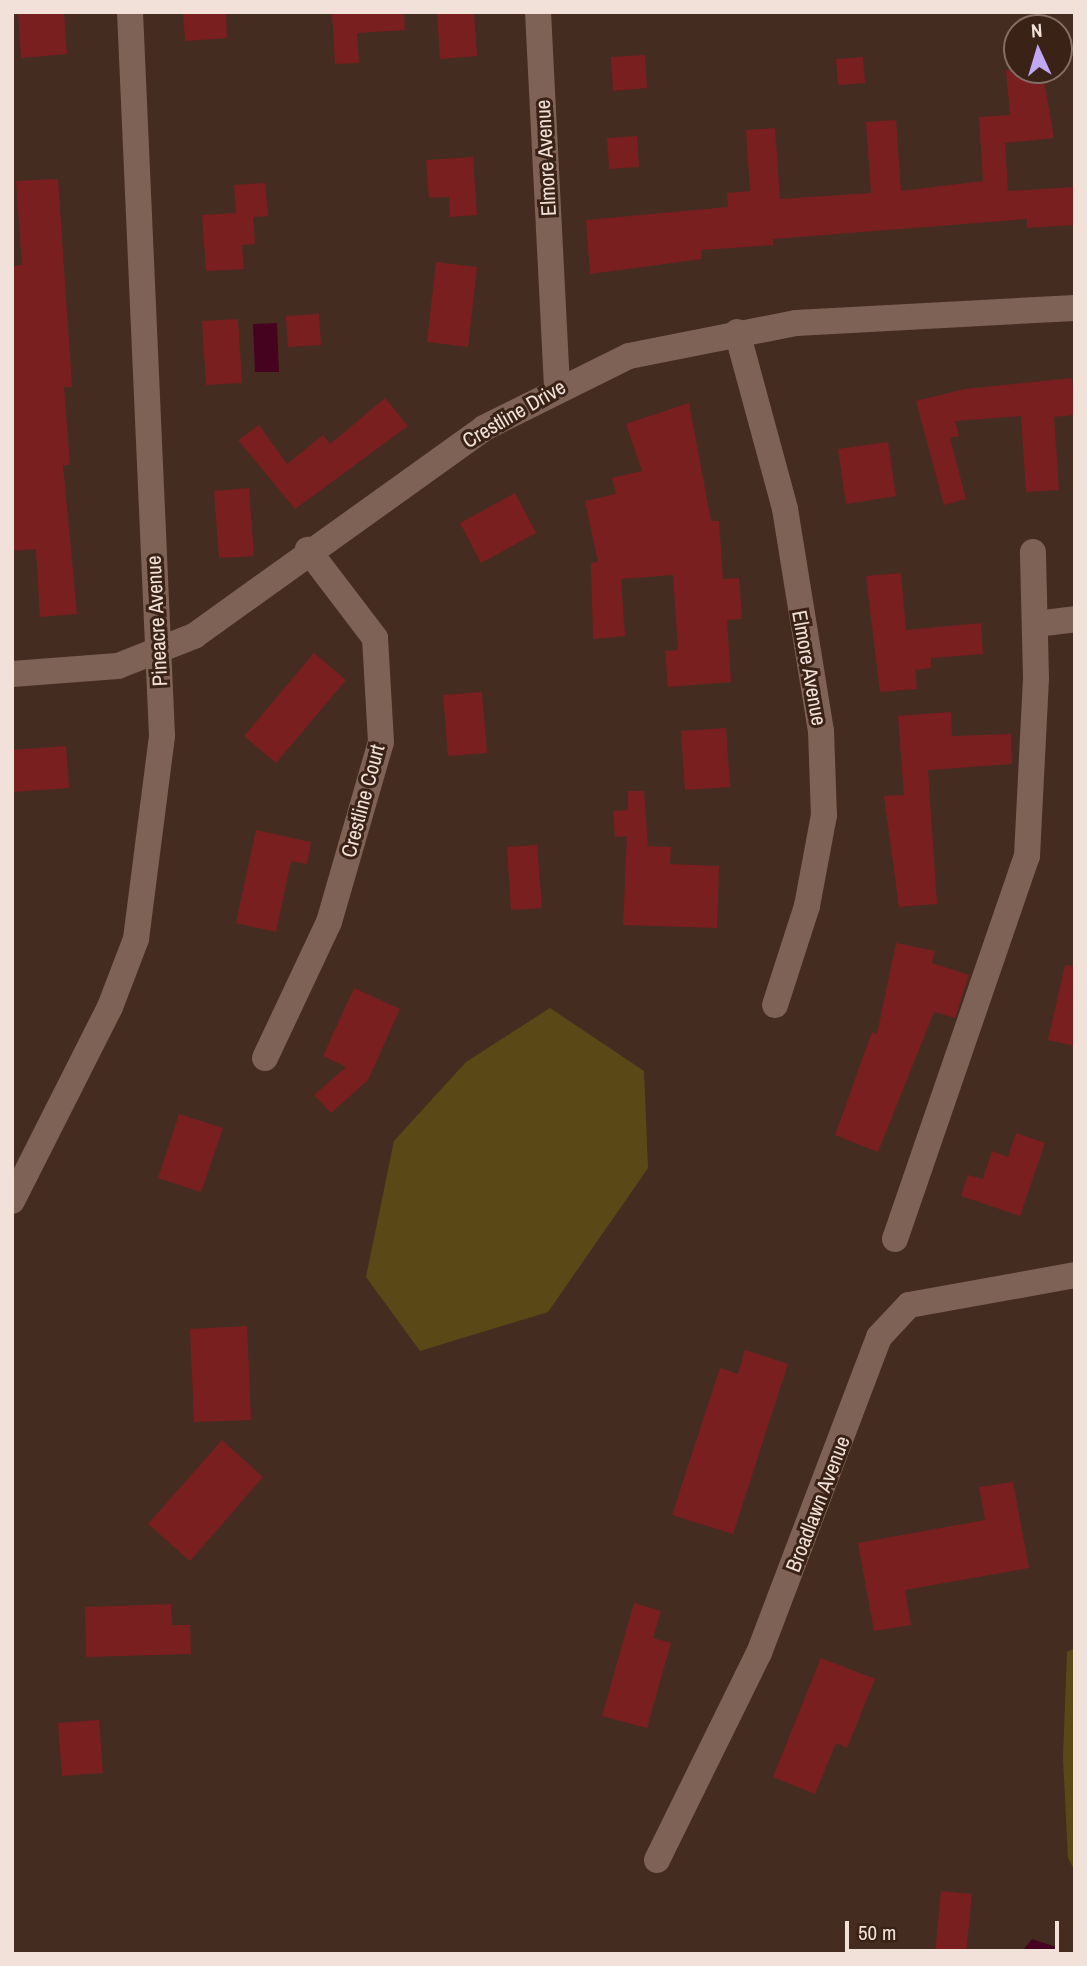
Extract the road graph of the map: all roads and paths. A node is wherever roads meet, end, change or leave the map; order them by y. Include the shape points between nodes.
1 (131, 12) edge
2 (538, 12) edge
3 (1075, 308) edge
4 (737, 332) junction
5 (557, 387) junction
6 (308, 550) junction
7 (1033, 552) dead end
8 (1075, 619) edge
9 (1035, 624) junction
10 (158, 650) junction
11 (12, 674) edge
12 (775, 1005) dead end
13 (265, 1058) dead end
14 (12, 1201) edge
15 (895, 1239) dead end
16 (1075, 1275) edge
17 (657, 1860) dead end

1 - 10 street, Pineacre Avenue
2 - 5 street, Elmore Avenue
3 - 4 street, Crestline Drive
4 - 5 street, Crestline Drive via 629,356
4 - 12 street, Elmore Avenue via 785,509 821,731 824,815 807,906
5 - 6 street, Crestline Drive via 484,428
6 - 10 street, Crestline Drive via 194,636
6 - 13 street, Crestline Court via 375,638 381,741 329,922
7 - 9 street
8 - 9 street
9 - 15 street via 1027,856 1018,896
10 - 11 street, Crestline Drive via 118,666
10 - 14 street, Pineacre Avenue via 162,736 136,939 110,1007
16 - 17 street, Broadlawn Avenue via 909,1305 879,1337 759,1653

